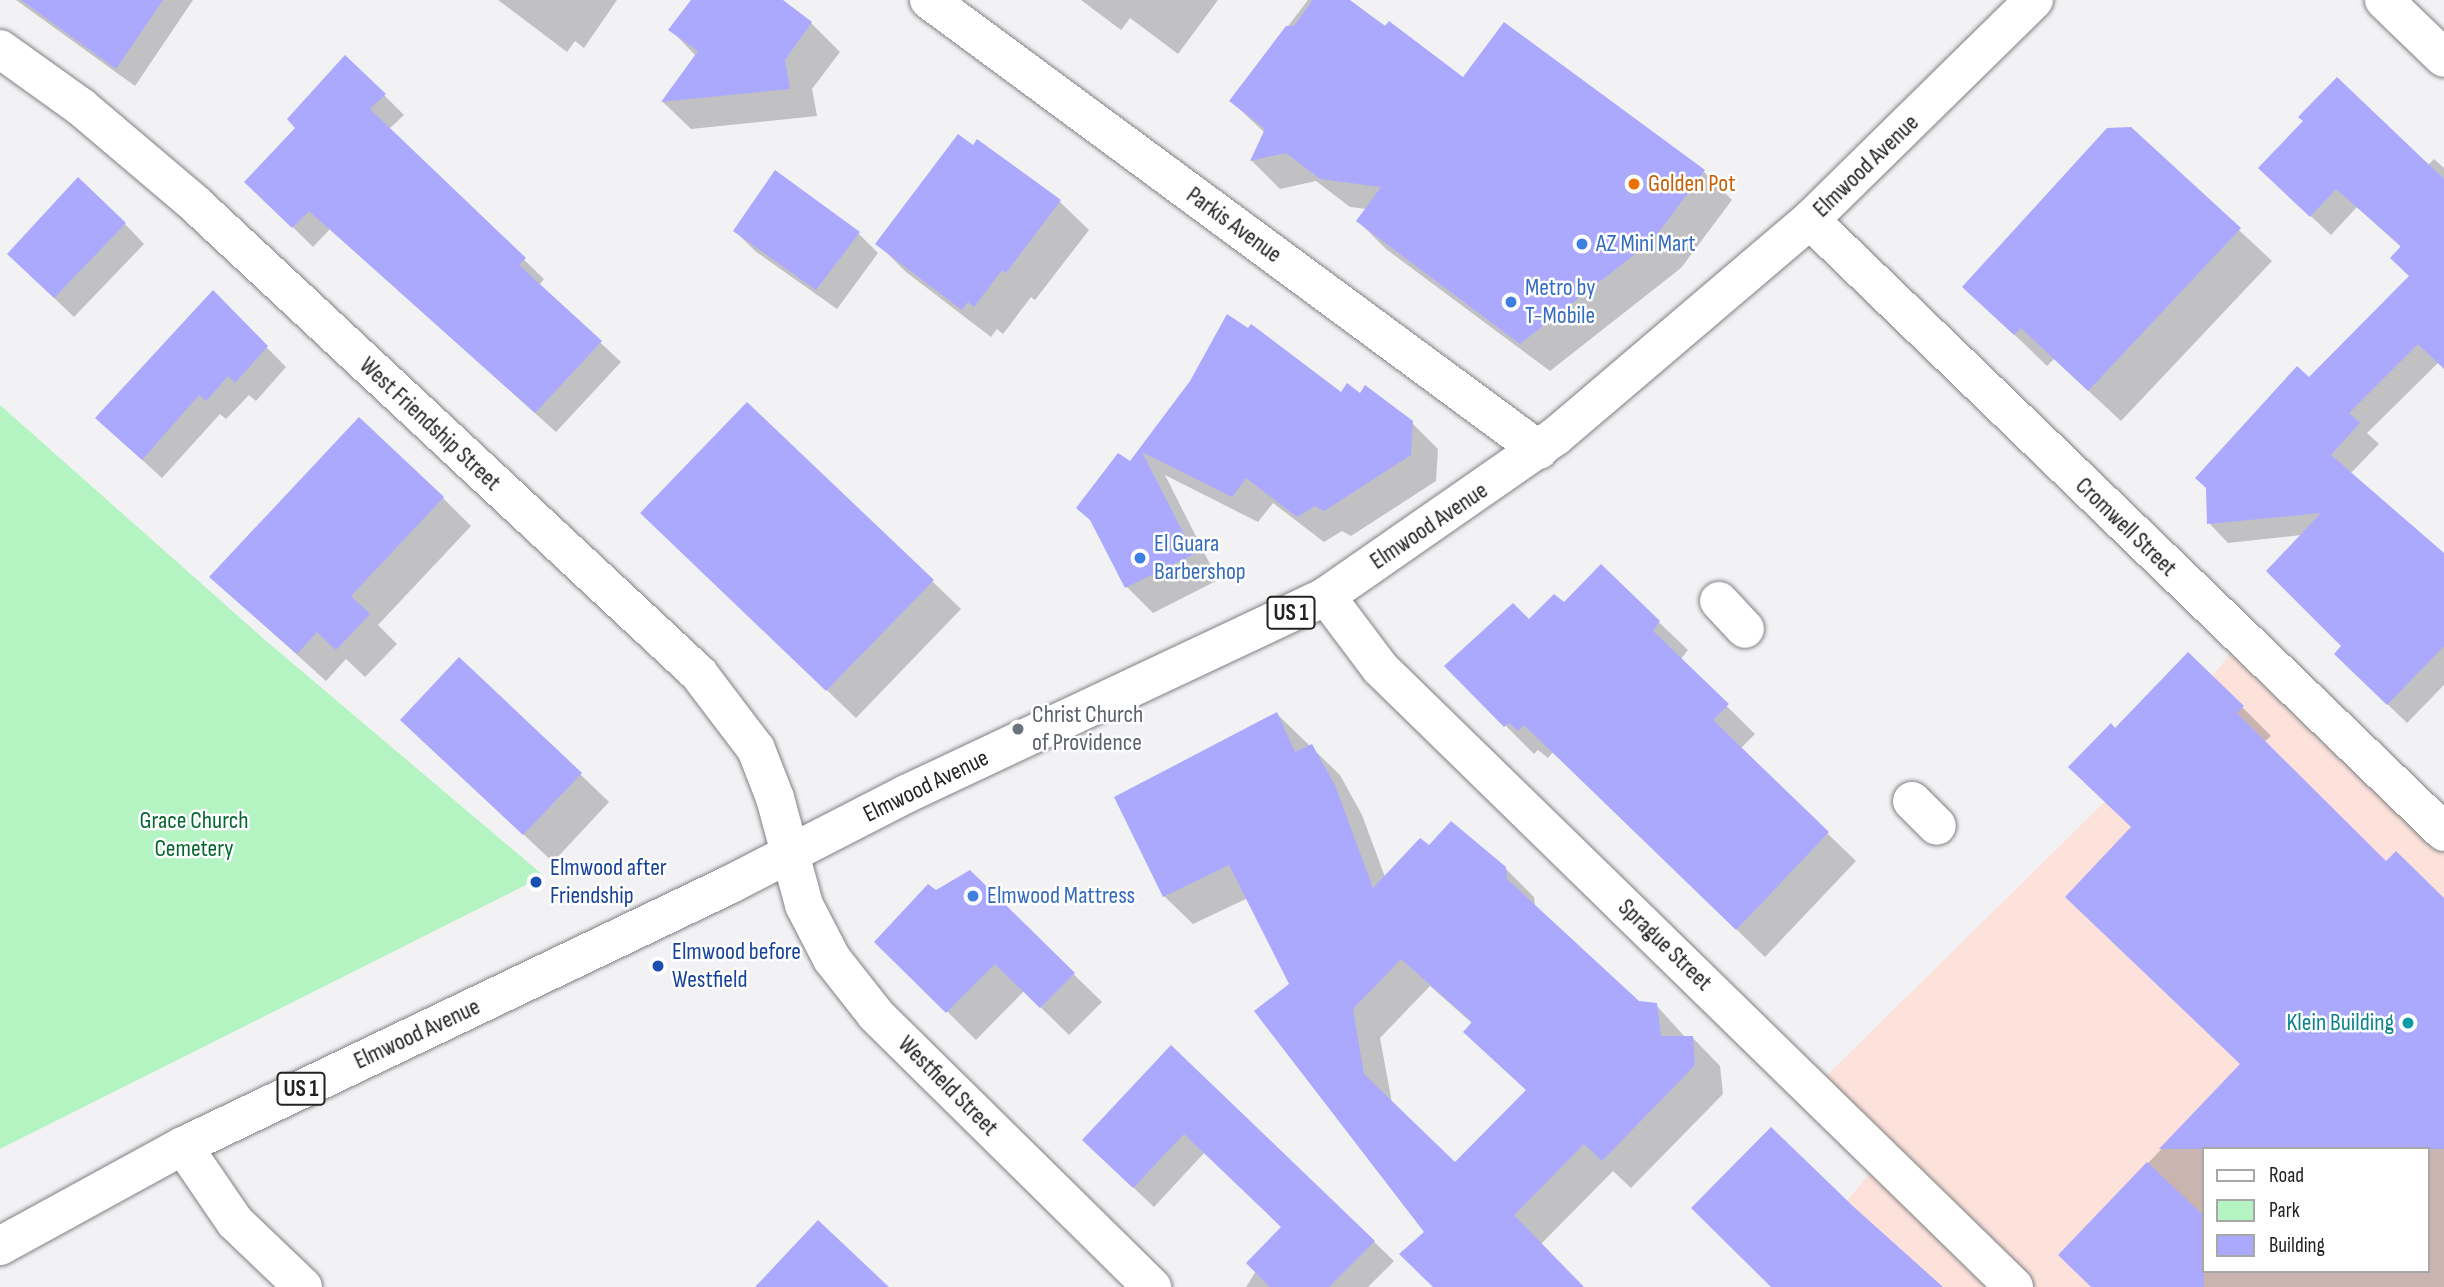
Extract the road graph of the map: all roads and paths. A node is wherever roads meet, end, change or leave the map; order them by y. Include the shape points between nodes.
1 (929, 0) edge
2 (2384, 0) edge
3 (2023, 3) edge
4 (0, 49) edge
5 (2444, 58) edge
6 (1810, 220) junction
7 (1539, 450) junction
8 (1326, 596) junction
9 (1719, 601) dead end
10 (1745, 629) dead end
11 (2444, 832) edge
12 (788, 854) junction
13 (183, 1146) junction
14 (0, 1246) edge
15 (303, 1287) edge
16 (1152, 1287) edge
17 (2014, 1287) edge

1 - 7 street, Parkis Avenue
2 - 5 street
3 - 6 street, Elmwood Avenue / US 1
4 - 12 street, West Friendship Street via 81,107 192,201 699,674 756,750 775,798
6 - 7 street, Elmwood Avenue / US 1
6 - 11 street, Cromwell Street
7 - 8 street, Elmwood Avenue / US 1
8 - 12 street, Elmwood Avenue / US 1
8 - 17 street, Sprague Street via 1380,668
9 - 10 street
12 - 13 street, Elmwood Avenue / US 1
12 - 16 street, Westfield Street via 804,905 832,959 876,1015
13 - 14 street, Elmwood Avenue / US 1
13 - 15 street via 235,1222

